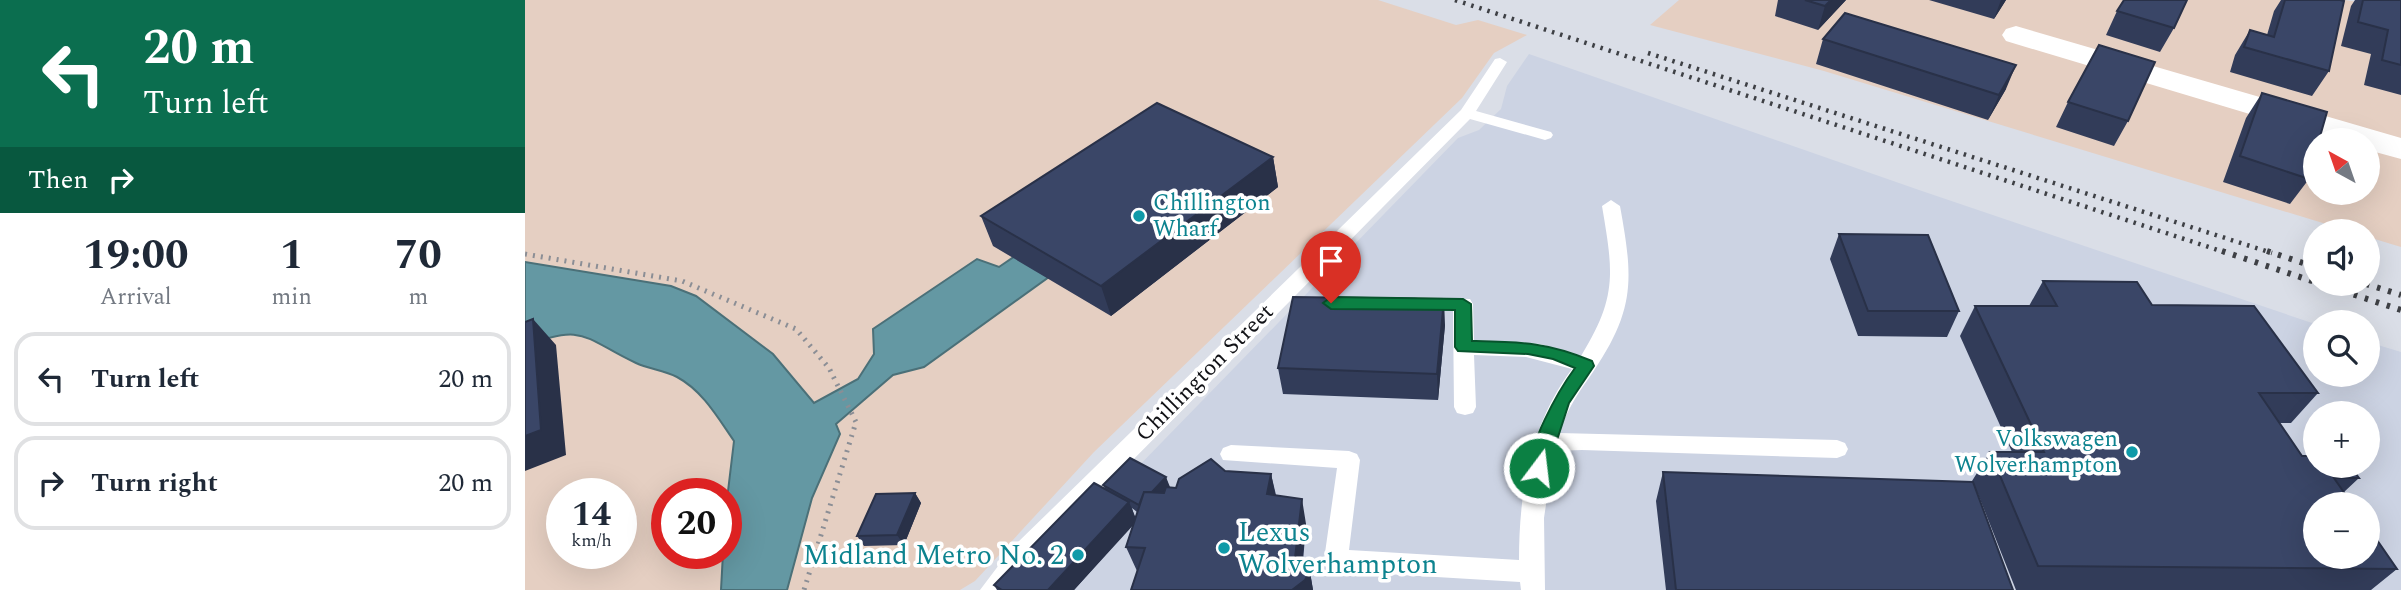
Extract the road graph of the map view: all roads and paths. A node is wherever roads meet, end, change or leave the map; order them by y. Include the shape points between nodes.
1 (2016, 35) dead end
2 (1500, 62) dead end
3 (1467, 113) junction
4 (1545, 135) dead end
5 (2401, 149) edge
6 (1611, 206) dead end
7 (525, 254) edge
8 (1397, 304) edge
9 (1464, 347) junction
10 (1586, 366) junction
11 (1465, 407) dead end
12 (1545, 443) junction
13 (1837, 449) dead end
14 (1231, 454) dead end
15 (1532, 581) edge
16 (804, 590) edge
17 (992, 590) edge

1 - 5 street
2 - 3 lane, Chillington Street
3 - 4 lane
3 - 17 lane, Chillington Street
6 - 10 lane via 1621,283 1607,328
7 - 16 path via 682,281 796,329 829,368 856,422
8 - 9 lane via 1463,304
9 - 10 lane via 1528,348 1556,353
9 - 11 lane
10 - 12 lane via 1561,400
12 - 13 lane
12 - 15 lane via 1533,494
14 - 15 lane via 1349,460 1336,560

